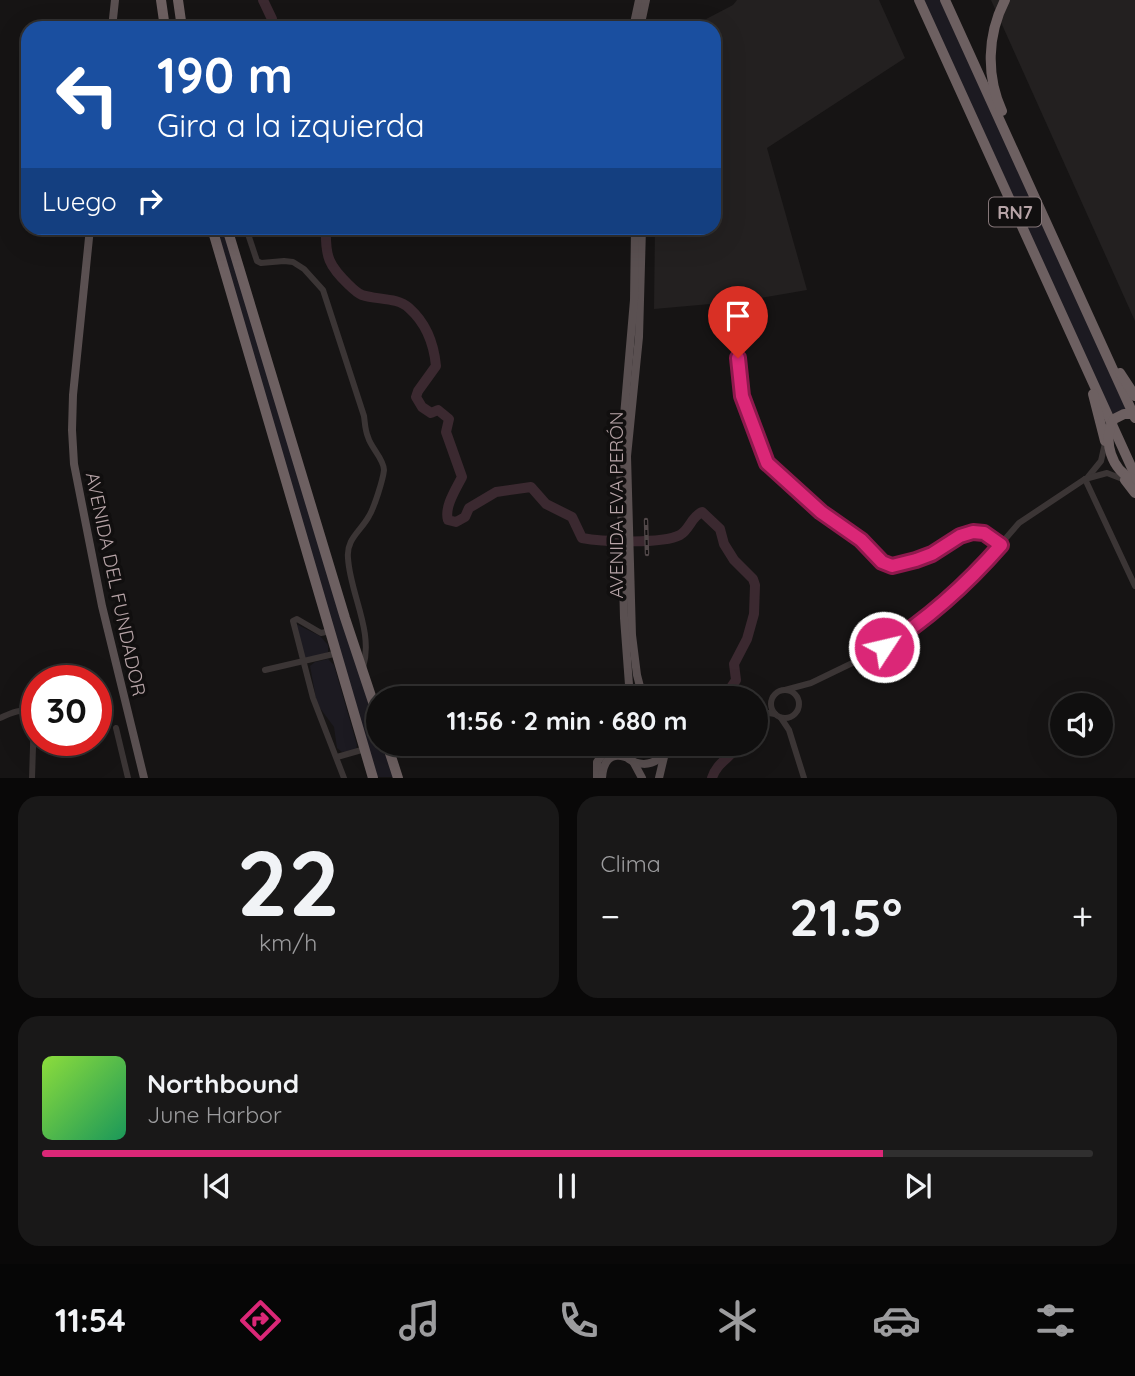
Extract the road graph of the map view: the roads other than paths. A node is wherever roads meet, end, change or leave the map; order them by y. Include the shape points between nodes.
1 (115, 0) edge
2 (161, 0) edge
3 (178, 0) edge
4 (639, 0) edge
5 (646, 0) edge
6 (913, 0) edge
7 (919, 0) edge
8 (945, 0) edge
9 (951, 0) edge
10 (1005, 0) edge
11 (112, 21) edge
12 (164, 21) edge
13 (181, 21) edge
14 (634, 21) edge
15 (642, 21) edge
16 (985, 89) junction
17 (967, 105) junction
18 (89, 235) edge
19 (214, 235) edge
20 (230, 235) edge
21 (635, 235) edge
22 (642, 235) edge
23 (249, 237) joint
24 (231, 241) junction
25 (1056, 245) junction
26 (736, 302) dead end
27 (1102, 346) junction
28 (1084, 363) junction
29 (1135, 396) edge
30 (1134, 415) edge
31 (1112, 423) junction
32 (1106, 442) junction
33 (1130, 478) edge
34 (1086, 479) junction
35 (1135, 493) edge
36 (625, 518) junction
37 (1001, 545) junction
38 (626, 561) junction
39 (1135, 586) edge
40 (331, 631) junction
41 (338, 653) junction
42 (303, 663) junction
43 (265, 670) dead end
44 (362, 670) junction
45 (811, 683) junction
46 (367, 686) edge
47 (630, 686) edge
48 (639, 686) edge
49 (785, 690) junction
50 (772, 699) junction
51 (798, 701) junction
52 (768, 702) edge
53 (768, 713) edge
54 (794, 714) junction
55 (778, 715) junction
56 (0, 718) edge
57 (116, 728) dead end
58 (789, 730) junction
59 (365, 749) junction
60 (391, 756) edge
61 (601, 756) edge
62 (661, 756) edge
63 (665, 756) edge
64 (337, 757) junction
65 (625, 757) joint
66 (634, 763) junction
67 (598, 777) edge
68 (32, 778) edge
69 (128, 778) edge
70 (144, 778) edge
71 (344, 778) edge
72 (373, 778) edge
73 (398, 778) edge
74 (642, 778) edge
75 (659, 778) edge
76 (804, 778) edge

1 - 11 main road
2 - 12 highway
3 - 13 highway
4 - 14 main road
5 - 15 main road
6 - 17 highway
7 - 17 highway, RN7
8 - 16 highway, RN7
9 - 16 highway
10 - 25 highway via 992,36 993,83
16 - 25 highway, RN7
17 - 28 highway, RN7
18 - 70 main road, AVENIDA DEL FUNDADOR via 74,395 74,464 102,606
19 - 40 highway
20 - 24 highway
21 - 36 main road, AVENIDA EVA PERÓN via 634,300 621,431
22 - 36 main road, AVENIDA EVA PERÓN
23 - 24 street
23 - 44 street via 257,261 293,262 323,290 367,435 382,462 384,471 369,516 348,547 366,639
24 - 44 highway
25 - 27 highway, RN7
26 - 37 street via 740,390 773,470 888,565 929,555 973,532 984,533
27 - 29 highway
27 - 30 highway, RN7
28 - 31 highway, RN7
28 - 32 highway
30 - 31 highway via 1121,415
31 - 32 highway
31 - 33 highway, RN7
32 - 33 highway via 1115,462
32 - 34 street via 1101,461
33 - 34 street via 1110,473
33 - 35 highway
34 - 37 street via 1024,519
34 - 39 street
36 - 38 main road, AVENIDA EVA PERÓN
37 - 45 street via 968,582 909,631
38 - 47 main road, AVENIDA EVA PERÓN
38 - 48 main road, AVENIDA EVA PERÓN
40 - 41 highway
40 - 42 street via 321,633 293,621
41 - 42 street
41 - 59 highway
42 - 43 street
42 - 64 street
44 - 46 highway
45 - 49 street
45 - 51 street
49 - 50 street
49 - 51 street via 794,693
50 - 52 street
50 - 55 street
51 - 54 street
53 - 55 street
54 - 55 street
54 - 58 street
55 - 58 street
56 - 68 street via 20,710 34,716
57 - 69 street
58 - 76 street
59 - 64 street
59 - 72 highway
60 - 73 highway
61 - 67 main road
62 - 66 main road via 650,764
63 - 75 main road
64 - 71 street
65 - 66 main road
65 - 67 main road via 608,758
66 - 74 main road

